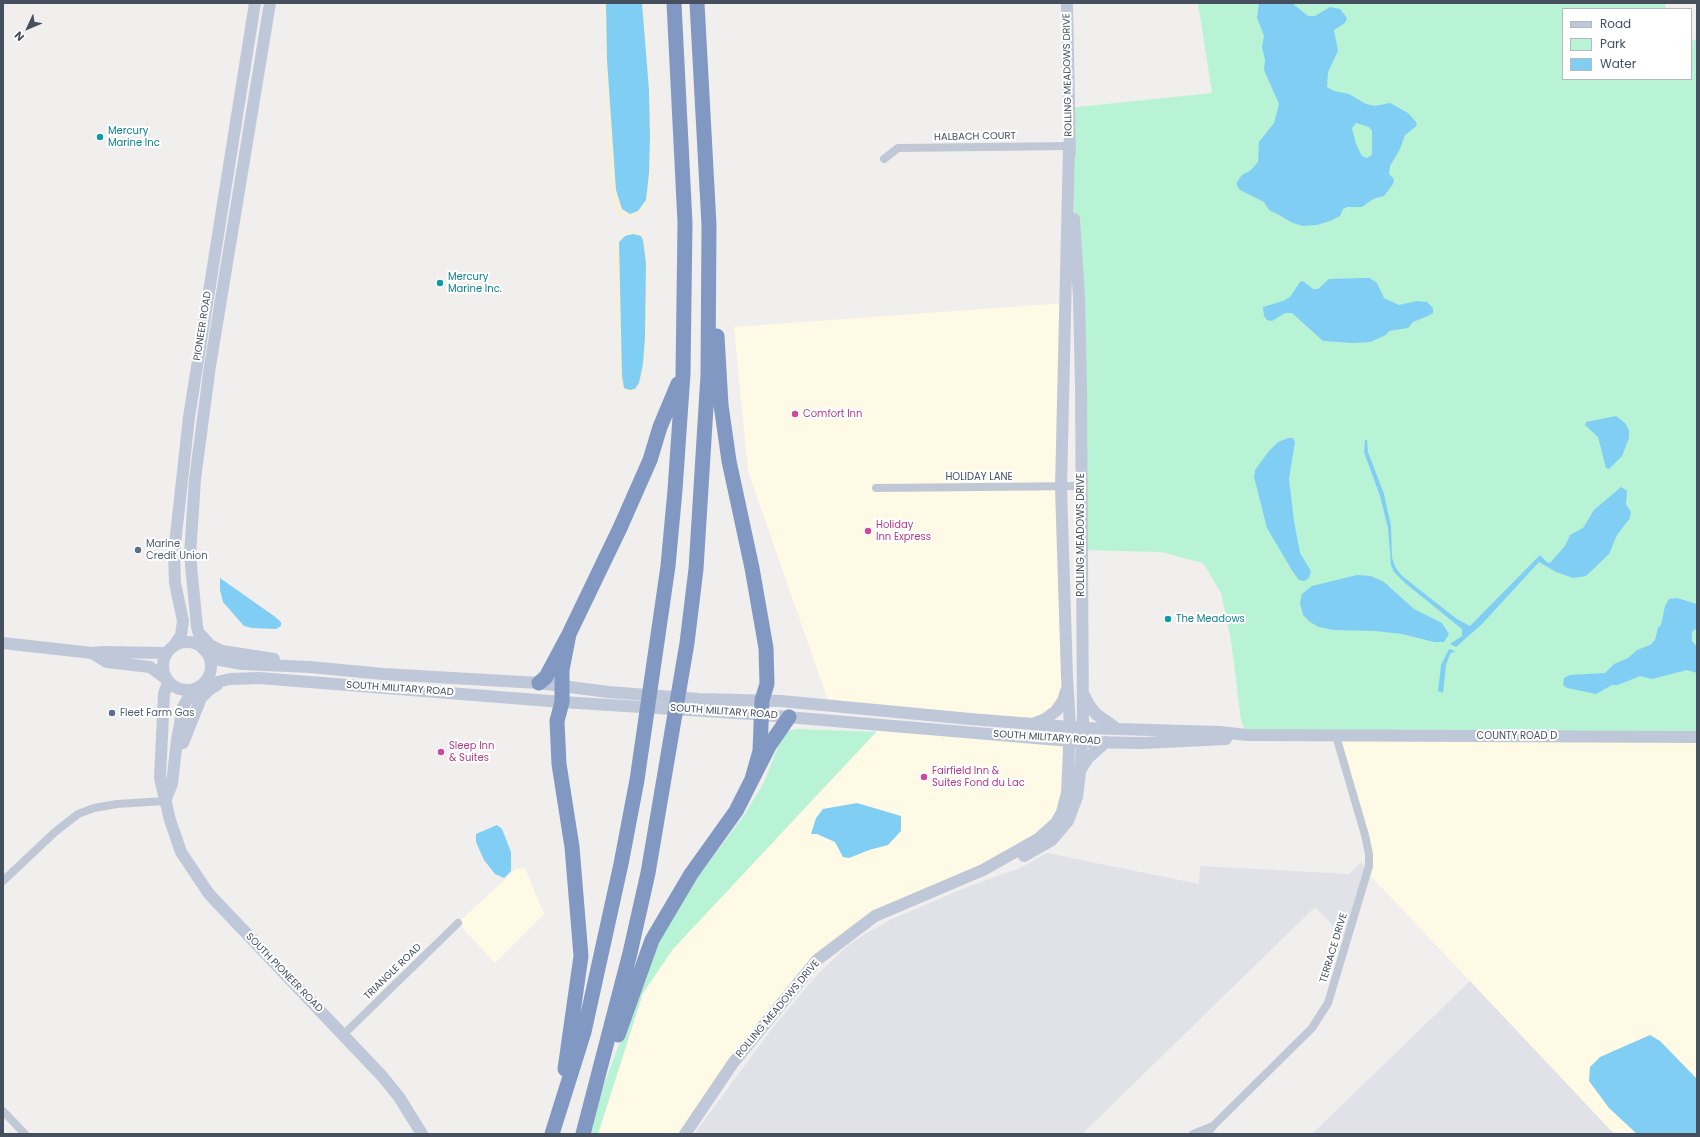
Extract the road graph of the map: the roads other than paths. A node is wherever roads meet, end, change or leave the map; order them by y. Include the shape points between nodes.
1 (256, 3) edge
2 (270, 3) edge
3 (674, 3) edge
4 (697, 3) edge
5 (1067, 3) edge
6 (1069, 146) junction
7 (884, 159) dead end
8 (709, 225) junction
9 (683, 374) junction
10 (1081, 486) junction
11 (1061, 487) junction
12 (876, 488) dead end
13 (197, 627) junction
14 (569, 634) junction
15 (3, 643) edge
16 (169, 650) junction
17 (205, 650) junction
18 (92, 653) junction
19 (310, 667) junction
20 (236, 679) junction
21 (167, 680) junction
22 (539, 683) junction
23 (562, 686) junction
24 (197, 688) junction
25 (1068, 688) junction
26 (1083, 692) junction
27 (625, 699) junction
28 (562, 702) junction
29 (762, 707) junction
30 (789, 717) junction
31 (1033, 723) junction
32 (1070, 726) junction
33 (1083, 728) junction
34 (1118, 729) junction
35 (1247, 735) junction
36 (1336, 736) junction
37 (1697, 737) edge
38 (1076, 741) junction
39 (1106, 742) junction
40 (174, 764) junction
41 (1080, 772) junction
42 (752, 779) junction
43 (165, 801) junction
44 (983, 870) junction
45 (3, 881) edge
46 (458, 924) dead end
47 (343, 1035) junction
48 (3, 1111) edge
49 (559, 1114) junction
50 (1213, 1126) junction
51 (584, 1128) edge
52 (25, 1134) edge
53 (422, 1134) edge
54 (552, 1134) edge
55 (685, 1134) edge
56 (1193, 1134) edge
57 (1208, 1134) edge

1 - 16 main road, PIONEER ROAD via 189,417 174,553 175,583 184,621 181,635
2 - 13 main road, PIONEER ROAD via 210,366 195,479 190,549
3 - 9 highway via 685,223
4 - 8 highway
5 - 6 main road, ROLLING MEADOWS DRIVE
6 - 7 street, HALBACH COURT via 898,148
6 - 10 main road, ROLLING MEADOWS DRIVE via 1079,298
6 - 11 main road, ROLLING MEADOWS DRIVE
8 - 29 highway via 728,461 752,568 766,648 767,684
8 - 51 highway via 708,375 696,569 687,643 648,873 630,953
9 - 14 highway via 626,515
9 - 49 highway via 668,566 637,780 584,1032
10 - 11 street, HOLIDAY LANE
10 - 26 main road, ROLLING MEADOWS DRIVE
11 - 12 street, HOLIDAY LANE
11 - 25 main road, ROLLING MEADOWS DRIVE
13 - 17 main road, PIONEER ROAD
13 - 19 main road via 205,640 222,650
14 - 22 highway via 546,677
14 - 23 highway via 563,658
15 - 18 main road
16 - 17 main road via 180,643 188,642
16 - 18 main road
16 - 21 main road via 162,666
17 - 19 main road, SOUTH MILITARY ROAD via 217,660 237,664
17 - 24 main road via 210,659 210,674
18 - 21 main road via 107,662 150,667
19 - 22 main road, SOUTH MILITARY ROAD
20 - 24 main road, SOUTH MILITARY ROAD via 218,681
20 - 28 main road, SOUTH MILITARY ROAD via 259,678
20 - 40 main road via 215,686 201,698
21 - 24 main road via 180,690
21 - 43 main road, SOUTH PIONEER ROAD via 160,773
22 - 23 main road, SOUTH MILITARY ROAD
23 - 27 main road, SOUTH MILITARY ROAD
23 - 28 highway
24 - 40 main road via 183,707
25 - 31 main road via 1056,711 1045,719
25 - 32 main road, ROLLING MEADOWS DRIVE
26 - 33 main road, ROLLING MEADOWS DRIVE
26 - 34 main road via 1088,705 1096,714
27 - 28 main road, SOUTH MILITARY ROAD
27 - 29 main road, SOUTH MILITARY ROAD
28 - 49 highway via 557,721 559,764 572,847 581,956
29 - 30 main road, SOUTH MILITARY ROAD
29 - 31 main road, SOUTH MILITARY ROAD
29 - 42 highway via 760,751
30 - 38 main road, SOUTH MILITARY ROAD
30 - 42 highway via 777,733
31 - 32 main road, SOUTH MILITARY ROAD
32 - 33 main road, SOUTH MILITARY ROAD
32 - 38 main road, ROLLING MEADOWS DRIVE
33 - 34 main road, SOUTH MILITARY ROAD
33 - 38 main road, ROLLING MEADOWS DRIVE
34 - 35 main road, SOUTH MILITARY ROAD
35 - 36 main road, SOUTH MILITARY ROAD
35 - 39 main road, SOUTH MILITARY ROAD via 1208,740
36 - 37 main road, COUNTY ROAD D
36 - 50 street, TERRACE DRIVE via 1365,835 1369,866 1328,1002 1312,1028
38 - 39 main road, SOUTH MILITARY ROAD
38 - 41 main road, ROLLING MEADOWS DRIVE
38 - 44 main road, ROLLING MEADOWS DRIVE via 1067,793 1056,823 1038,839
39 - 41 main road via 1088,758
40 - 43 main road via 171,790
41 - 44 main road, ROLLING MEADOWS DRIVE via 1073,809 1068,821 1057,835 1021,857
42 - 51 highway via 736,811 690,874 652,940
43 - 45 street via 117,804 78,814
43 - 47 main road, SOUTH PIONEER ROAD via 181,852 202,884
44 - 55 main road, ROLLING MEADOWS DRIVE via 875,916 817,960 733,1063
46 - 47 street, TRIANGLE ROAD
47 - 53 main road, SOUTH PIONEER ROAD via 395,1091
48 - 52 street
49 - 54 highway
50 - 56 street, TERRACE DRIVE
50 - 57 street, TERRACE DRIVE

